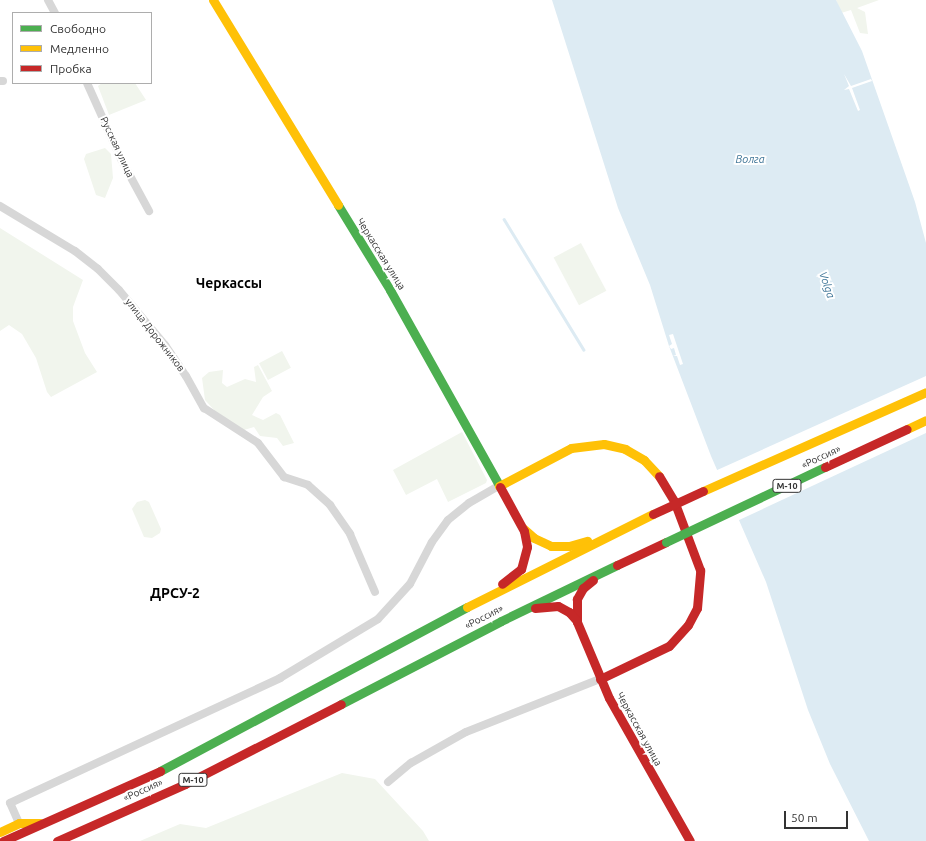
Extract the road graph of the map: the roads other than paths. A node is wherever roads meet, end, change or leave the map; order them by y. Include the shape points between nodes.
1 (48, 0) edge
2 (213, 0) edge
3 (54, 12) edge
4 (87, 84) edge
5 (0, 206) edge
6 (149, 211) dead end
7 (926, 392) edge
8 (926, 420) edge
9 (499, 486) junction
10 (633, 524) junction
11 (521, 525) junction
12 (644, 552) junction
13 (375, 592) dead end
14 (487, 596) junction
15 (501, 621) junction
16 (577, 622) junction
17 (600, 679) junction
18 (388, 782) dead end
19 (19, 823) junction
20 (41, 823) junction
21 (0, 832) edge
22 (3, 841) edge
23 (57, 841) edge
24 (690, 841) edge

1 - 3 street
2 - 9 main road, Черкасская улица via 390,290
4 - 6 street, Русская улица via 122,161
5 - 13 street, улица Дорожников via 75,251 98,269 165,345 204,408 258,443 284,477 308,485 330,505 350,534
7 - 10 main road, «Россия» / М-10, bridge
8 - 12 main road, «Россия» / М-10, bridge
9 - 11 main road, Черкасская улица
9 - 17 main road via 571,448 604,444 625,449 644,460 661,478 674,501 700,570 697,608 685,628 669,646
9 - 19 street via 469,503 448,520 432,542 410,584 378,619 280,678 10,802
10 - 11 main road, Черкасская улица via 578,544 560,547 538,540
10 - 14 main road, «Россия» / М-10
11 - 14 main road, Черкасская улица via 527,544 524,563 521,569
12 - 15 main road, «Россия» / М-10
12 - 16 main road, Черкасская улица via 584,588 576,602
14 - 20 main road, «Россия» / М-10 via 177,763
15 - 16 main road, Черкасская улица via 548,605 566,610
15 - 23 main road, «Россия» / М-10 via 192,780
16 - 17 main road, Черкасская улица
17 - 18 street via 466,732 410,763
17 - 24 main road, Черкасская улица
19 - 20 main road
19 - 21 main road
20 - 22 main road, «Россия» / М-10

